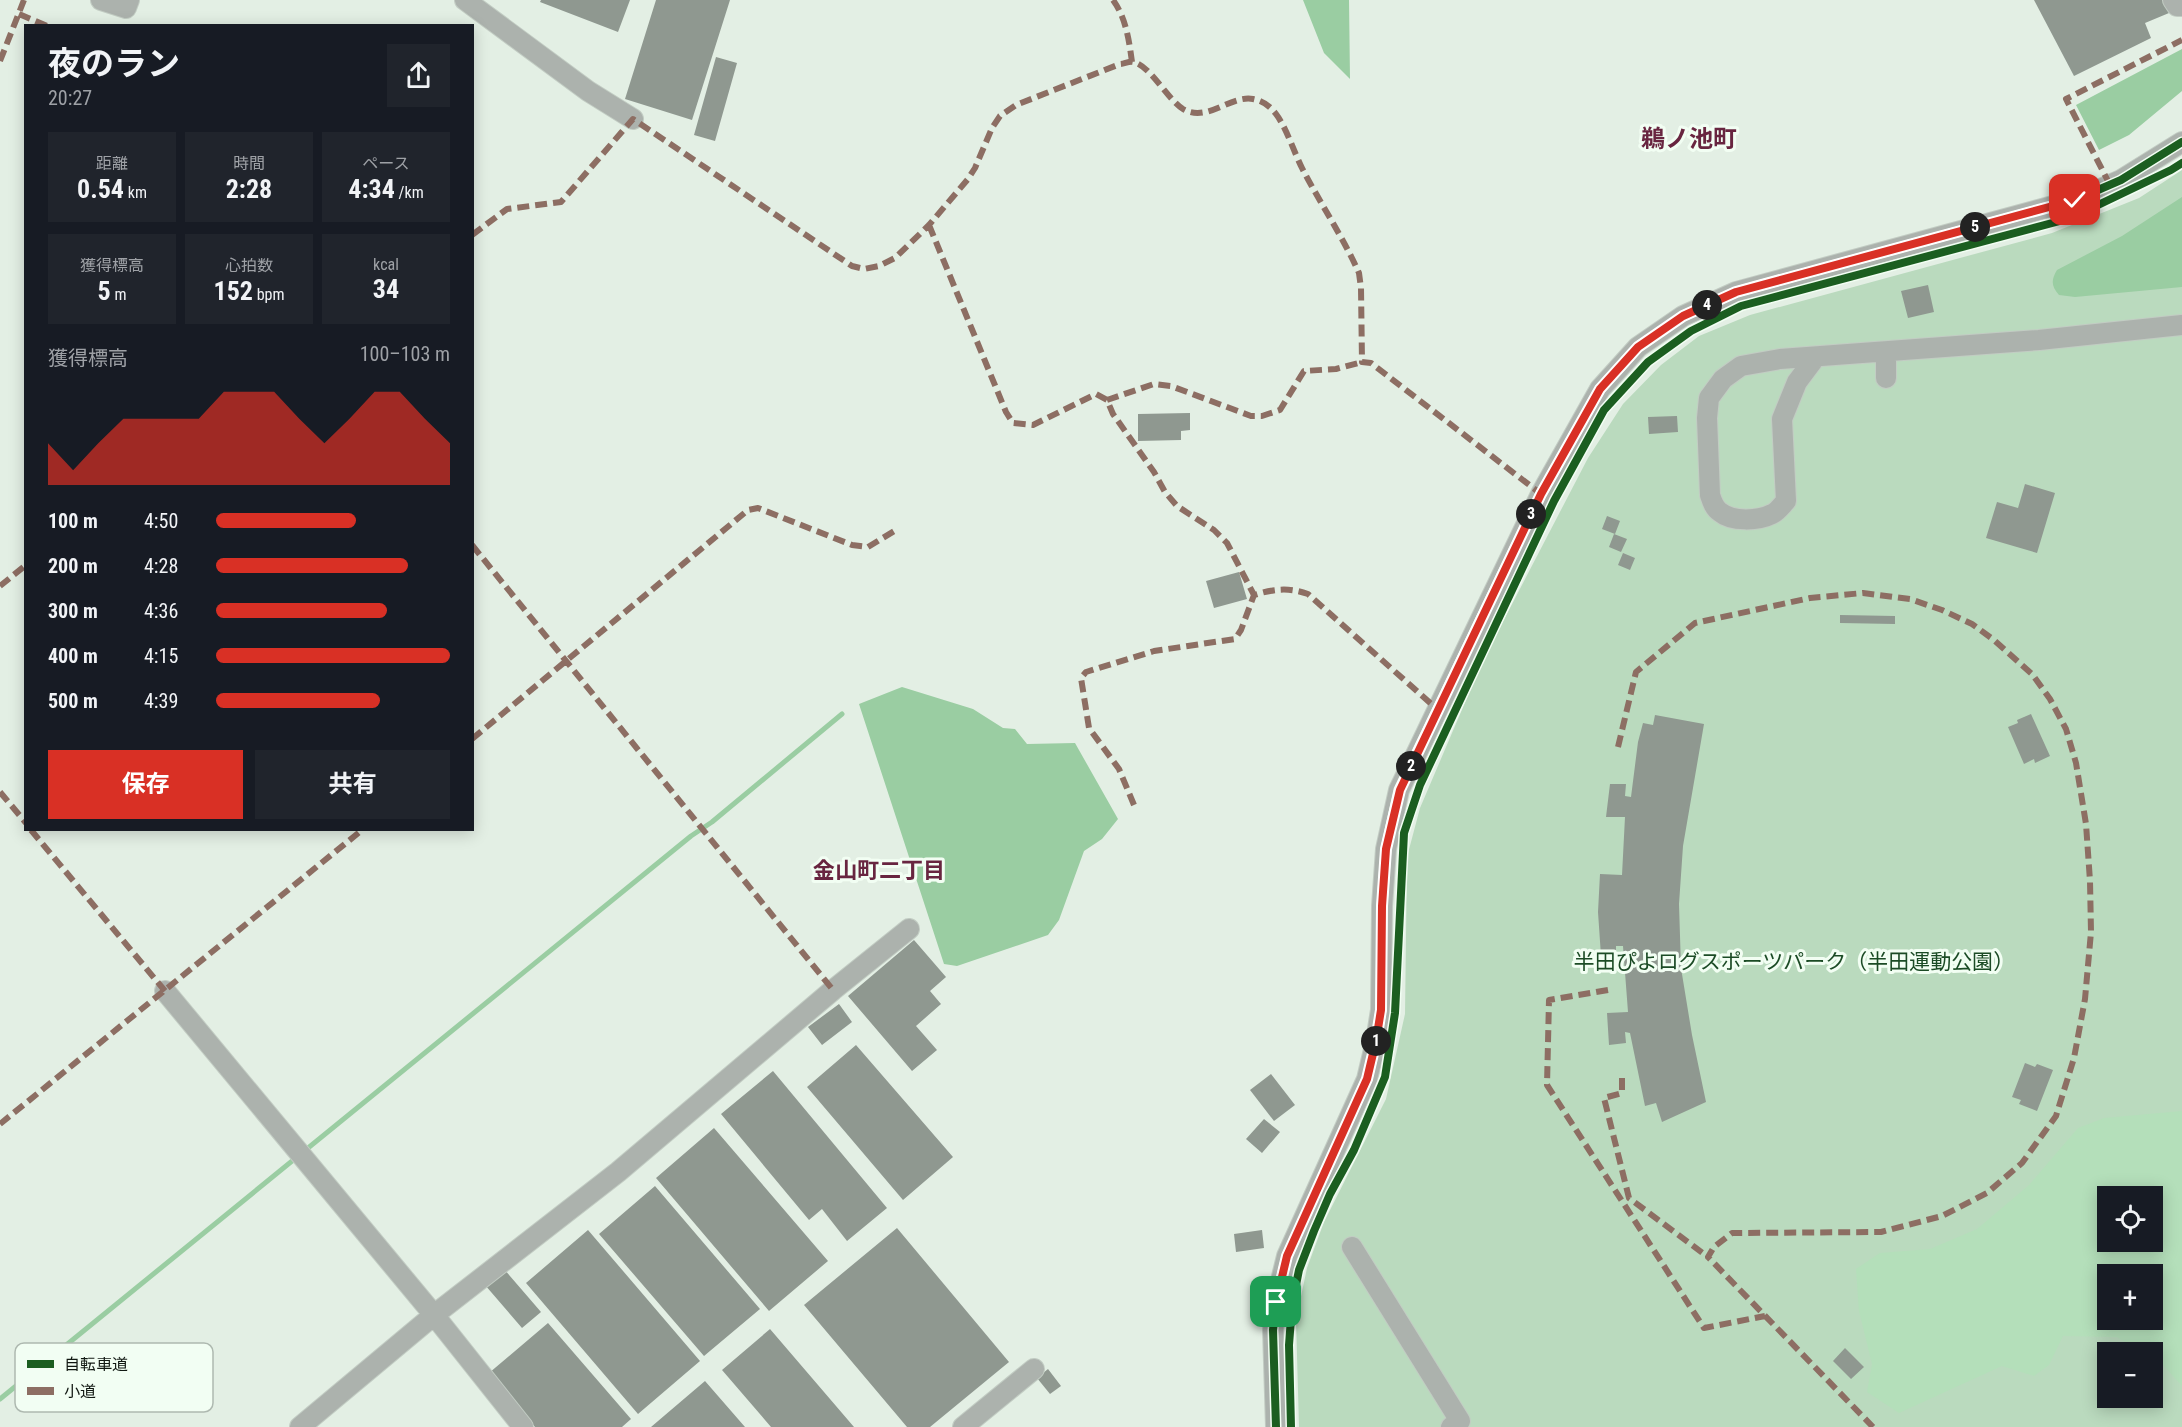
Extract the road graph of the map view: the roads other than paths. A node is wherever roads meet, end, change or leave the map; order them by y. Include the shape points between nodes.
1 (101, 0) edge
2 (129, 0) edge
3 (465, 0) edge
4 (2173, 0) edge
5 (2182, 6) edge
6 (633, 119) dead end
7 (2182, 142) edge
8 (2182, 326) edge
9 (1886, 352) junction
10 (1815, 357) junction
11 (1886, 378) dead end
12 (909, 929) dead end
13 (165, 991) dead end
14 (1352, 1247) dead end
15 (434, 1315) junction
16 (1034, 1370) dead end
17 (300, 1427) edge
18 (523, 1427) edge
19 (963, 1427) edge
20 (1276, 1427) edge
21 (1451, 1427) edge

1 - 2 street via 126,8
3 - 6 street via 588,91
4 - 5 street
7 - 20 street via 2121,180 2075,200 1736,292 1683,316 1638,347 1600,389 1541,494 1400,790 1386,849 1381,1010 1376,1041 1367,1079 1287,1256 1273,1330
8 - 9 street
9 - 10 street
9 - 11 street
10 - 10 street via 1793,389 1782,419 1786,501 1773,514 1758,518 1738,519 1720,512 1710,495 1709,399 1723,379 1741,366
12 - 15 street via 618,1172
13 - 15 street
14 - 21 street via 1460,1421
15 - 17 street
15 - 18 street
16 - 19 street

